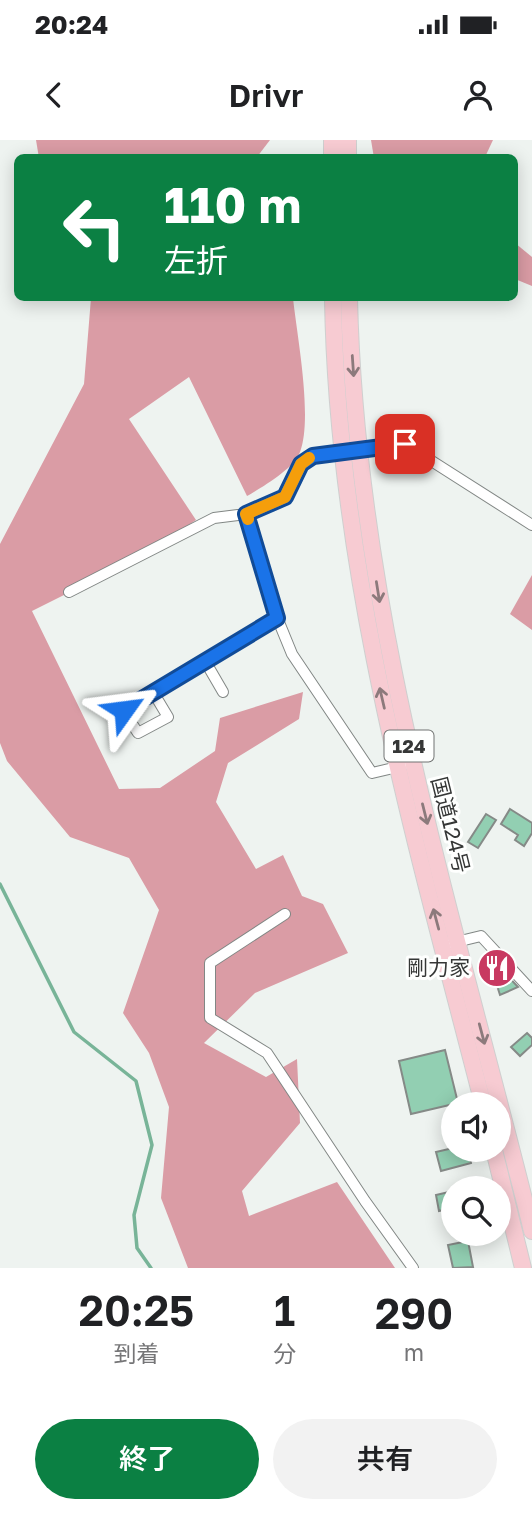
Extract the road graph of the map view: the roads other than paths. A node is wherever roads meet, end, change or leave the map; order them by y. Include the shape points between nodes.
1 (333, 301) edge
2 (349, 301) edge
3 (246, 514) junction
4 (532, 524) edge
5 (69, 592) dead end
6 (277, 618) junction
7 (205, 661) junction
8 (153, 692) junction
9 (223, 692) dead end
10 (405, 765) junction
11 (285, 914) dead end
12 (450, 944) junction
13 (532, 990) edge
14 (480, 1092) edge
15 (497, 1162) edge
16 (532, 1231) edge
17 (413, 1268) edge
18 (523, 1268) edge

10 -> 1 highway, 国道124号 / 124 via 379,682 351,512
2 -> 10 highway, 国道124号 / 124 via 366,511
3 - 4 street, bridge via 285,497 301,464 313,456 405,444
3 - 5 street via 214,518
3 - 6 street
6 - 7 street
6 - 10 street via 292,654 372,773
7 - 8 street
7 - 9 street
8 - 8 street via 124,710 138,733 168,716
10 - 12 highway, 国道124号 / 124
11 - 17 street via 210,963 210,1018 267,1053
12 - 13 street via 481,936
12 - 14 highway, 国道124号 / 124
12 -> 16 highway, 国道124号 / 124
15 - 18 highway

